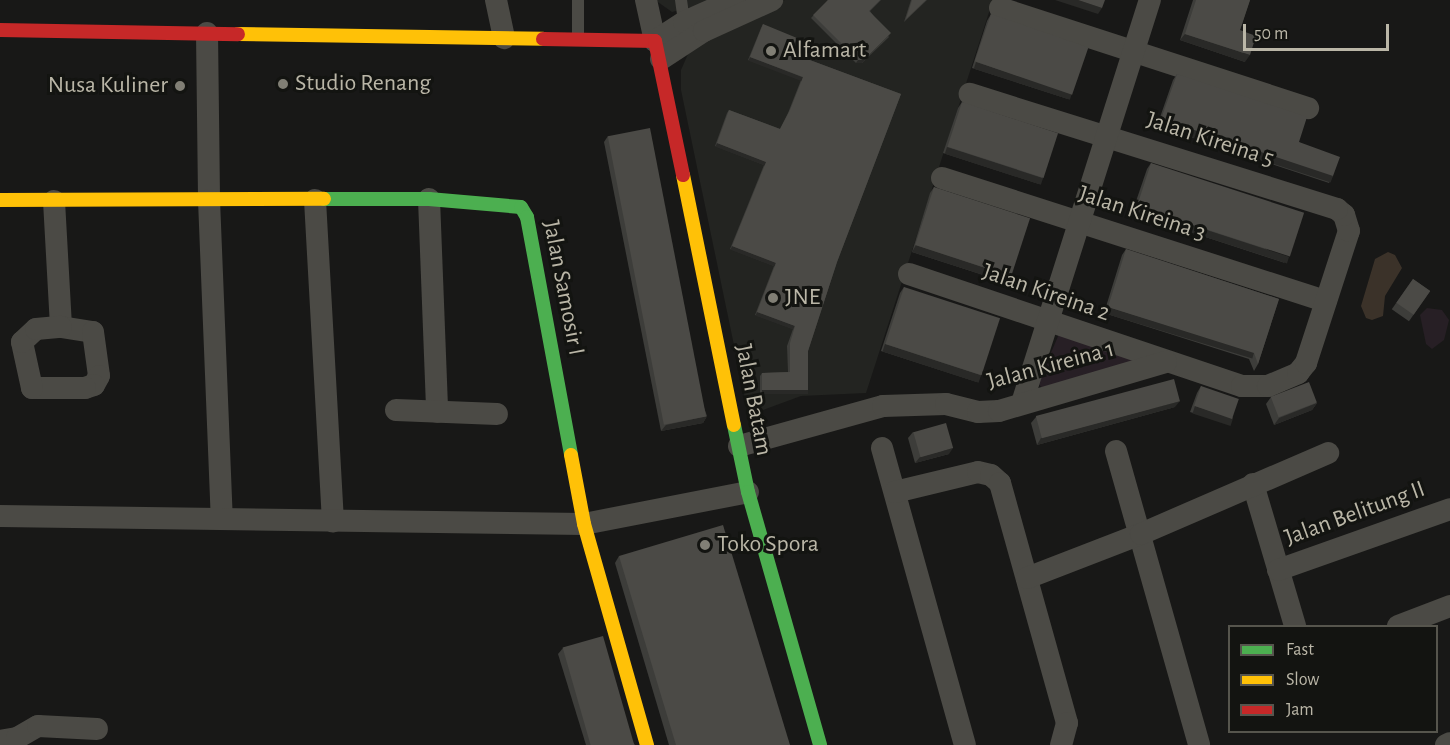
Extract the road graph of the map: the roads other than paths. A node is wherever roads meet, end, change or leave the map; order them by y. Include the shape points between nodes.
1 (496, 0) edge
2 (578, 0) edge
3 (645, 0) edge
4 (734, 0) edge
5 (772, 0) edge
6 (1150, 0) edge
7 (1000, 8) dead end
8 (683, 11) edge
9 (0, 30) edge
10 (207, 33) junction
11 (504, 38) junction
12 (579, 39) junction
13 (658, 50) junction
14 (1134, 50) junction
15 (970, 94) dead end
16 (1308, 108) dead end
17 (1105, 136) junction
18 (942, 178) dead end
19 (429, 199) junction
20 (0, 200) edge
21 (209, 200) junction
22 (315, 200) junction
23 (54, 201) junction
24 (1079, 222) junction
25 (909, 274) dead end
26 (1326, 302) junction
27 (1047, 322) junction
28 (61, 327) dead end
29 (1166, 362) junction
30 (1022, 403) junction
31 (396, 410) dead end
32 (437, 411) junction
33 (497, 414) dead end
34 (739, 446) junction
35 (882, 448) dead end
36 (1116, 451) dead end
37 (1328, 453) dead end
38 (1253, 484) junction
39 (748, 492) junction
40 (895, 492) junction
41 (1450, 509) edge
42 (0, 516) edge
43 (222, 519) junction
44 (333, 521) junction
45 (584, 524) junction
46 (1142, 534) junction
47 (1278, 570) junction
48 (1027, 578) junction
49 (1450, 606) edge
50 (1294, 625) edge
51 (1403, 625) edge
52 (97, 729) dead end
53 (0, 741) edge
54 (1450, 743) edge
55 (647, 745) edge
56 (820, 745) edge
57 (965, 745) edge
58 (1061, 745) edge
59 (1199, 745) edge
60 (1446, 745) edge

1 - 11 street
2 - 12 lane
3 - 13 street
4 - 8 street
5 - 13 street
6 - 14 street
7 - 14 street
8 - 13 street
9 - 10 street
10 - 11 street
10 - 21 street
11 - 12 street
12 - 13 street
13 - 34 street, Jalan Batam
14 - 16 street
14 - 17 street
15 - 17 street, Jalan Kireina 5
17 - 24 street
17 - 26 street, Jalan Kireina 5 via 1337,209 1344,215 1349,231
18 - 24 street, Jalan Kireina 3
19 - 22 street, Jalan Samosir I
19 - 32 street
19 - 45 street, Jalan Samosir I via 509,204 521,207 528,217
20 - 23 street, Jalan Samosir I
21 - 22 street, Jalan Samosir I
21 - 23 street, Jalan Samosir I
21 - 43 street
22 - 44 street
23 - 28 street
24 - 26 street, Jalan Kireina 3
24 - 27 street
25 - 27 street, Jalan Kireina 2
26 - 29 street via 1306,363 1298,373 1268,386 1242,386
27 - 29 street, Jalan Kireina 2
27 - 30 street
29 - 30 street, Jalan Kireina 1
30 - 34 street, Jalan Kireina 1 via 999,411 978,412 946,404 883,406
31 - 32 street
32 - 33 street
34 - 39 street, Jalan Batam
35 - 40 street
36 - 46 street
37 - 38 street
38 - 46 street
38 - 47 street
39 - 45 street
39 - 56 street, Jalan Batam
40 - 48 street via 978,472 992,475 1000,483
40 - 57 street
41 - 47 street, Jalan Belitung II
42 - 43 street
43 - 44 street
44 - 45 street
45 - 55 street, Jalan Samosir I
46 - 48 street
46 - 59 street
47 - 50 street
48 - 58 street via 1067,723
49 - 51 street
52 - 53 street via 38,726 18,738
54 - 60 street

